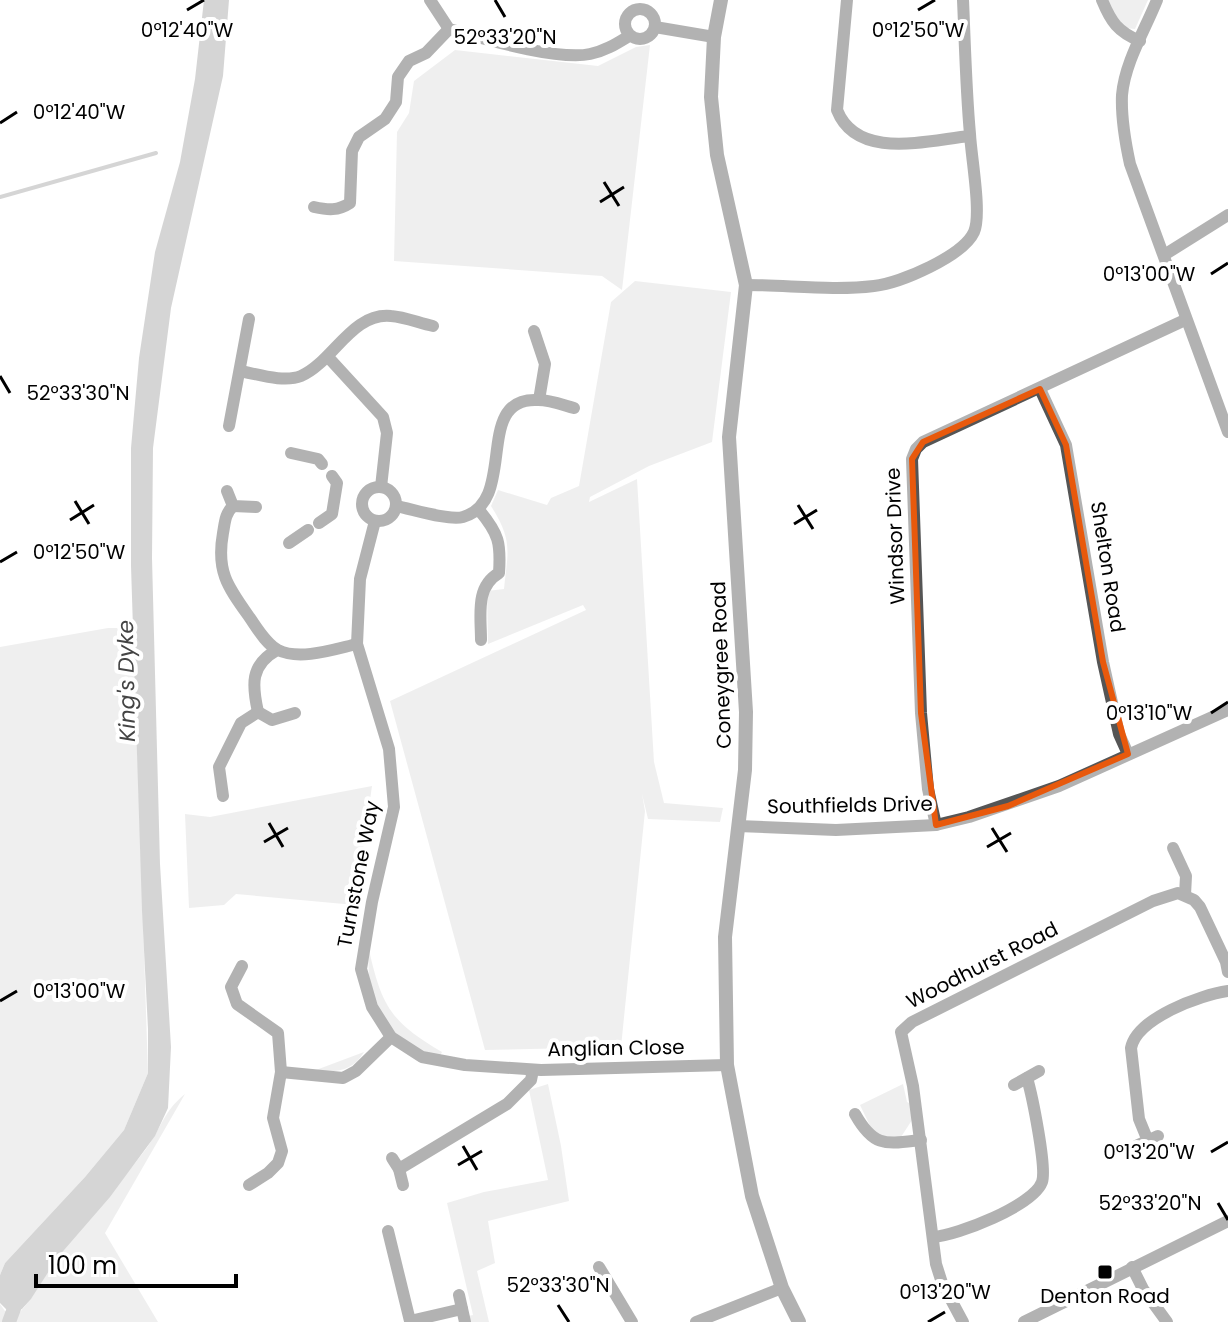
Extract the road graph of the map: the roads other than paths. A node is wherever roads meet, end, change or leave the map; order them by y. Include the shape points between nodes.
1 (430, 0) edge
2 (721, 0) edge
3 (847, 0) edge
4 (963, 0) edge
5 (1102, 0) edge
6 (1157, 0) edge
7 (632, 5) edge
8 (655, 27) junction
9 (449, 29) junction
10 (629, 36) junction
11 (714, 37) junction
12 (1140, 41) junction
13 (970, 136) junction
14 (314, 207) dead end
15 (1228, 215) edge
16 (1164, 255) junction
17 (746, 285) junction
18 (249, 319) dead end
19 (1185, 320) junction
20 (433, 327) dead end
21 (534, 331) dead end
22 (328, 357) junction
23 (240, 371) junction
24 (1040, 389) junction
25 (539, 400) junction
26 (574, 408) dead end
27 (229, 426) dead end
28 (1228, 432) edge
29 (291, 453) dead end
30 (322, 464) dead end
31 (332, 476) dead end
32 (381, 487) junction
33 (227, 491) dead end
34 (335, 497) junction
35 (361, 502) junction
36 (233, 506) junction
37 (396, 506) junction
38 (256, 507) dead end
39 (479, 510) junction
40 (375, 521) junction
41 (289, 543) dead end
42 (481, 640) dead end
43 (357, 644) junction
44 (277, 650) junction
45 (1228, 710) edge
46 (258, 712) junction
47 (295, 713) dead end
48 (1128, 754) junction
49 (223, 796) dead end
50 (936, 825) junction
51 (738, 826) junction
52 (1173, 848) dead end
53 (1185, 895) junction
54 (242, 966) dead end
55 (1228, 972) edge
56 (1228, 991) edge
57 (391, 1037) junction
58 (727, 1065) junction
59 (533, 1070) junction
60 (281, 1072) junction
61 (1014, 1085) dead end
62 (855, 1114) dead end
63 (921, 1140) junction
64 (1147, 1141) dead end
65 (392, 1158) dead end
66 (399, 1169) junction
67 (249, 1185) dead end
68 (403, 1185) dead end
69 (1228, 1221) edge
70 (388, 1231) dead end
71 (933, 1237) junction
72 (599, 1267) dead end
73 (1132, 1267) junction
74 (782, 1288) junction
75 (459, 1295) dead end
76 (463, 1316) edge
77 (410, 1322) edge
78 (632, 1322) edge
79 (696, 1322) edge
80 (799, 1322) edge
81 (963, 1322) edge
82 (1024, 1322) edge
83 (1167, 1322) edge

1 - 9 street
2 - 11 street, Coneygree Road
3 - 13 street via 837,110 854,134 887,144
4 - 13 street
5 - 12 street via 1115,28
6 - 12 street
7 - 8 street via 651,14
7 - 10 street via 624,22
8 - 10 street via 643,40
8 - 11 street
9 - 10 street via 501,44 586,55 605,51
9 - 14 street via 426,53 409,61 398,77 396,102 385,119 359,137 352,151 350,203 328,210
11 - 17 street, Coneygree Road via 711,97 717,155
12 - 16 street via 1122,93 1123,131
13 - 17 street via 975,229 948,257 876,286
15 - 16 street
16 - 19 street
17 - 51 street, Coneygree Road via 729,437 746,712
18 - 23 street
19 - 24 street, Windsor Drive
19 - 28 street
20 - 22 street via 380,316 367,320
21 - 25 street via 545,364
22 - 23 street via 301,376
22 - 32 street via 383,417 387,433
23 - 27 street
24 - 48 street, Shelton Road via 1066,445 1103,662
24 - 50 street, Windsor Drive via 923,442 912,459 921,713
25 - 26 street
25 - 39 street via 511,408 501,422 489,497
29 - 30 street
31 - 34 street
32 - 35 street via 368,490
32 - 37 street via 393,493
33 - 36 street
34 - 35 street
34 - 41 street via 332,514
35 - 40 street via 364,514
36 - 38 street
36 - 44 street via 226,514 221,573
37 - 39 street via 460,518
37 - 40 street via 391,517
39 - 42 street via 500,545 499,573 488,579 481,595
40 - 43 street, Turnstone Way via 360,579
43 - 44 street via 296,654
43 - 57 street, Turnstone Way via 389,749 394,807 361,969 372,1007
44 - 46 street via 264,657 254,678
45 - 48 street, Southfields Drive
46 - 47 street via 272,720
46 - 49 street via 241,723 219,767
48 - 50 street, Southfields Drive via 1008,806
50 - 51 street, Southfields Drive via 836,830
51 - 58 street, Coneygree Road via 725,937
52 - 53 street via 1186,876
53 - 55 street via 1200,907
53 - 63 street, Woodhurst Road via 1153,901 901,1032
54 - 60 street via 231,987 237,1004 278,1033
56 - 64 street via 1208,994 1155,1019 1133,1037 1139,1119
57 - 59 street, Turnstone Way via 422,1057
57 - 60 street via 343,1078
58 - 59 street, Anglian Close
58 - 74 street, Coneygree Road via 752,1196
59 - 66 street, Anglian Close via 531,1080 507,1104
60 - 67 street via 273,1118 282,1151 278,1163
61 - 71 street via 1033,1075 1041,1184 1007,1210
62 - 63 street via 879,1142
63 - 71 street, Woodhurst Road
65 - 66 street
66 - 68 street
69 - 73 street
70 - 77 street
71 - 81 street, Woodhurst Road via 942,1283
72 - 78 street
73 - 82 street
73 - 83 street
74 - 79 street
74 - 80 street, Coneygree Road
75 - 76 street
76 - 77 street

